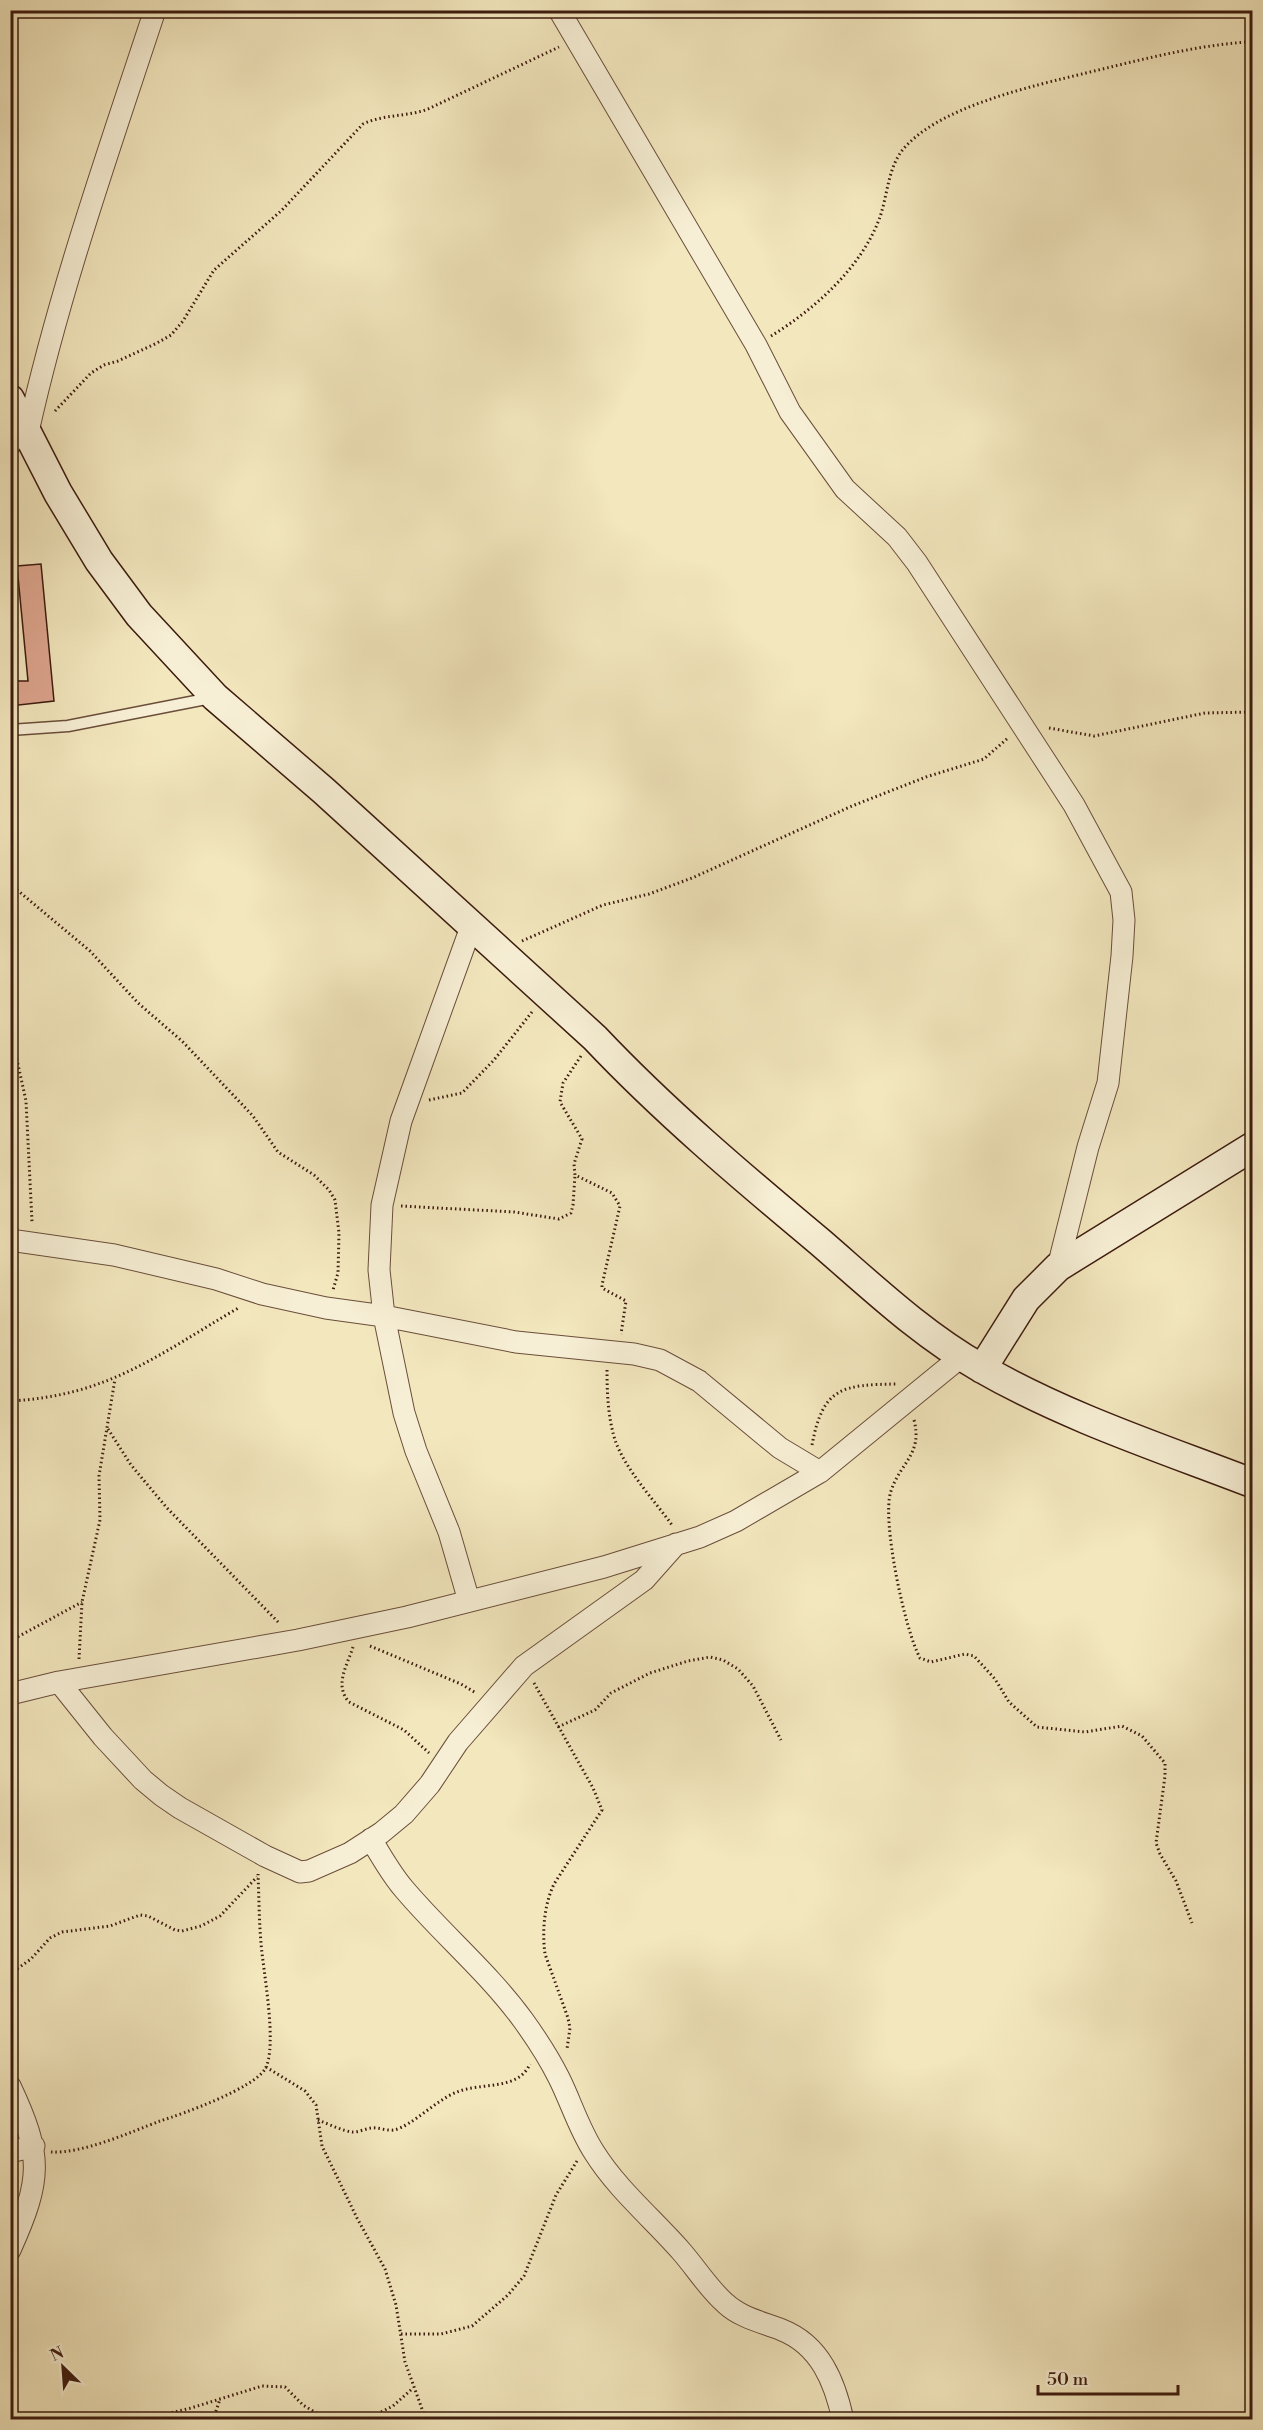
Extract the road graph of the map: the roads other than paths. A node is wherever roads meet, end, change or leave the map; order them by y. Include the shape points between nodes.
1 (155, 10) edge
2 (559, 10) edge
3 (10, 399) edge
4 (23, 441) edge
5 (214, 697) junction
6 (10, 730) edge
7 (471, 927) junction
8 (1252, 1147) edge
9 (10, 1240) edge
10 (1058, 1267) junction
11 (384, 1316) junction
12 (972, 1362) junction
13 (814, 1469) junction
14 (1252, 1483) edge
15 (680, 1543) junction
16 (469, 1601) junction
17 (69, 1680) junction
18 (10, 1694) edge
19 (371, 1839) junction
20 (10, 2086) edge
21 (34, 2148) junction
22 (10, 2152) edge
23 (10, 2250) edge
24 (843, 2420) edge

1 - 4 street via 86,217
2 - 10 street via 756,345 790,412 845,489 907,549 1074,806 1120,892 1124,920 1108,1083
3 - 4 street
4 - 5 street via 99,561 139,615
5 - 6 lane via 68,726
5 - 7 street via 324,791
7 - 11 street via 406,1107 382,1205 380,1270
7 - 12 street via 742,1176 927,1334
8 - 10 street
9 - 11 street via 147,1263 262,1294
10 - 12 street
11 - 13 street via 516,1342 660,1360 699,1381 762,1434
11 - 16 street via 404,1413 449,1532
12 - 13 street via 932,1382
12 - 14 street via 1077,1415
13 - 15 street via 736,1521
15 - 16 street
15 - 19 street via 644,1580 524,1666 458,1742 404,1814
16 - 17 street via 359,1633
17 - 18 street
17 - 19 street via 103,1737 143,1780 180,1808 257,1852 286,1867 309,1871
19 - 24 street via 402,1887 507,1999 559,2078 583,2133 612,2176 727,2305 742,2315 784,2330 817,2355 832,2380
20 - 21 street
21 - 22 street
21 - 23 street via 32,2192

